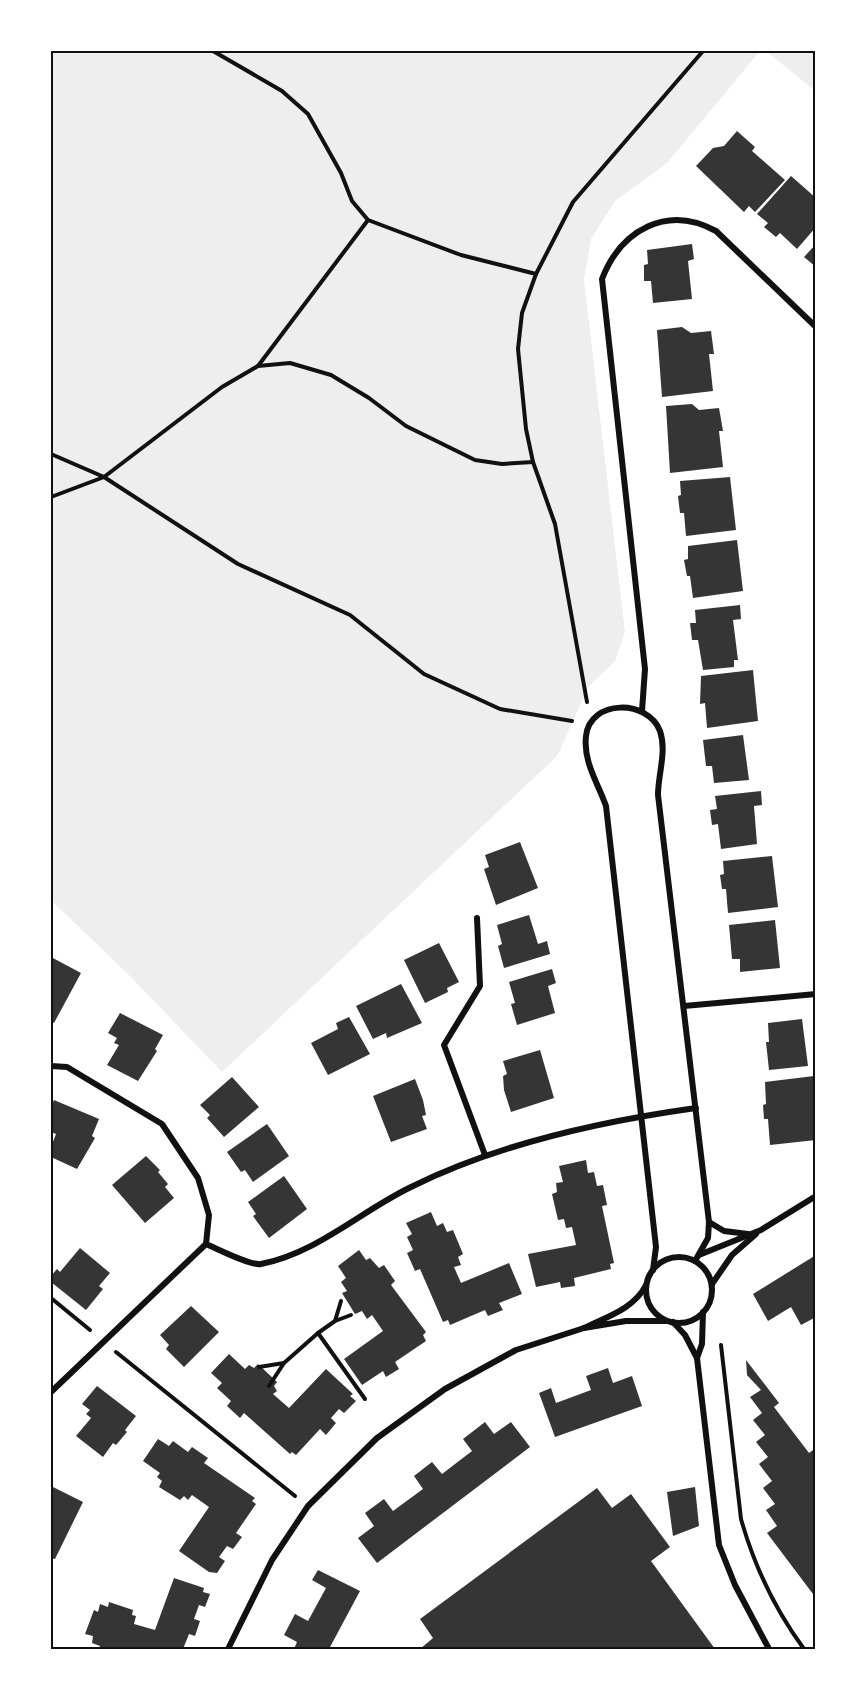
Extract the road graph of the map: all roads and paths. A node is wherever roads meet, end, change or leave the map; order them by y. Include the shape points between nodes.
1 (213, 51) edge
2 (703, 51) edge
3 (368, 220) junction
4 (536, 274) junction
5 (816, 327) edge
6 (258, 366) junction
7 (51, 454) edge
8 (533, 462) junction
9 (104, 477) junction
10 (51, 497) edge
11 (642, 711) junction
12 (591, 724) junction
13 (477, 918) dead end
14 (816, 994) edge
15 (684, 1006) junction
16 (51, 1066) edge
17 (696, 1108) junction
18 (642, 1116) junction
19 (485, 1155) junction
20 (816, 1196) edge
21 (709, 1222) junction
22 (761, 1230) junction
23 (751, 1234) junction
24 (206, 1244) junction
25 (694, 1258) junction
26 (653, 1270) junction
27 (648, 1282) junction
28 (712, 1284) junction
29 (51, 1298) edge
30 (341, 1301) dead end
31 (703, 1312) junction
32 (351, 1315) dead end
33 (335, 1322) junction
34 (671, 1322) junction
35 (584, 1328) junction
36 (318, 1333) junction
37 (720, 1338) dead end
38 (103, 1342) junction
39 (698, 1358) junction
40 (284, 1363) junction
41 (259, 1368) dead end
42 (269, 1386) dead end
43 (51, 1392) edge
44 (365, 1399) dead end
45 (308, 1506) junction
46 (228, 1649) edge
47 (769, 1649) edge
48 (804, 1649) edge

1 - 3 path via 282,91 308,114 352,201
2 - 4 path via 573,202
3 - 4 path via 461,255
3 - 6 path
4 - 8 path via 522,313 518,349
5 - 11 street via 716,231 704,225 685,220 653,223 620,248 608,264 602,279 645,669
6 - 8 path via 290,363 331,375 406,426 475,460 502,464
6 - 9 path via 222,387
7 - 9 path
8 - 12 path via 555,524
9 - 10 path
9 - 12 path via 238,564 350,615 424,674 500,709
11 - 12 street via 612,709
11 - 15 street via 655,722 662,744 658,795
12 - 18 street via 586,733 587,761 606,806
13 - 19 street via 480,986 444,1045
14 - 15 street
15 - 17 street
16 - 24 street via 67,1067 162,1124 198,1178 208,1215
17 - 18 street
17 - 21 street
18 - 19 street
18 - 26 street via 656,1247
19 - 24 street via 410,1187 295,1255 258,1265
20 - 22 street
21 - 23 street via 724,1231
21 - 25 street via 708,1238
22 - 23 street
22 - 28 street via 732,1255
23 - 25 street
24 - 38 street
25 - 26 street via 669,1259
25 - 28 street
26 - 27 street
27 - 34 street via 649,1302 656,1313
27 - 35 street via 628,1306
28 - 31 street via 710,1301
29 - 38 path
30 - 33 path
31 - 34 street via 693,1320
31 - 39 street
32 - 33 path
33 - 36 path
34 - 35 street via 626,1321
34 - 39 street via 685,1335
35 - 45 street via 516,1350 445,1389 377,1438
36 - 40 path
36 - 44 path
37 - 48 path via 741,1519 748,1544 785,1623
38 - 43 street
38 - 45 path
39 - 47 street via 718,1545
40 - 41 path
40 - 42 path
45 - 46 street via 272,1560

